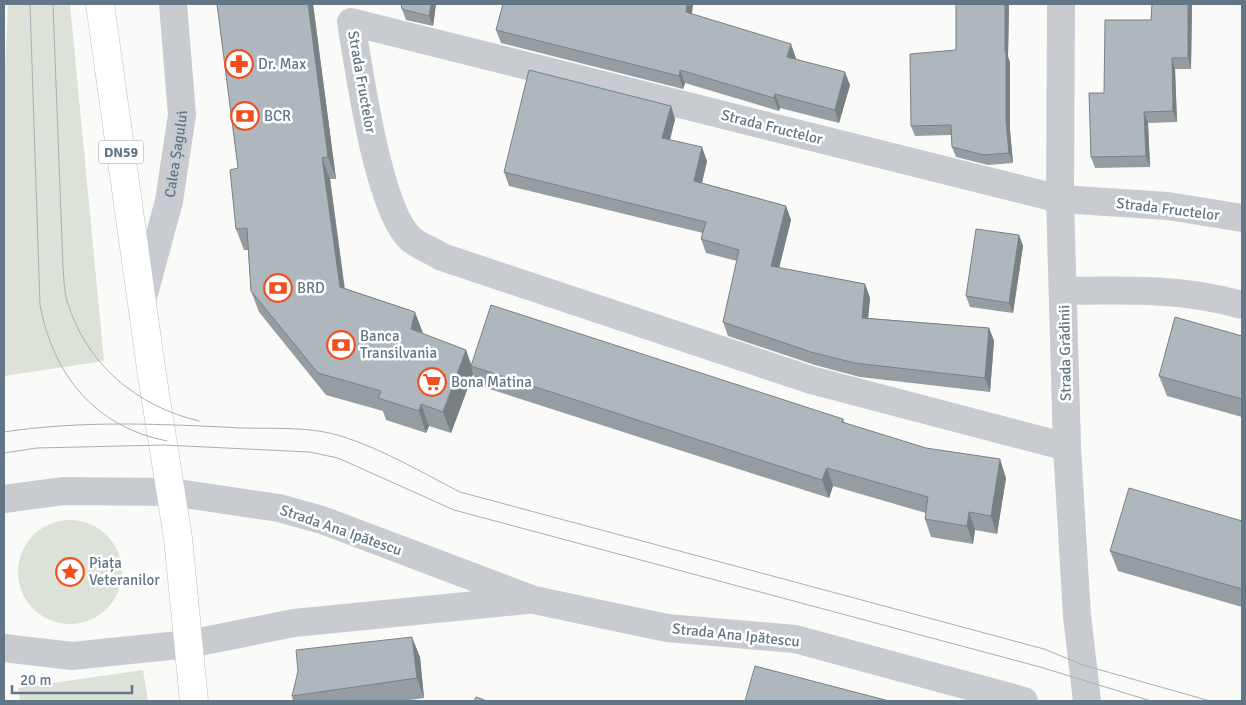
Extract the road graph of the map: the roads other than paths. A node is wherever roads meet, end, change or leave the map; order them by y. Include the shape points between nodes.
1 (100, 4) edge
2 (173, 4) edge
3 (1061, 4) edge
4 (1060, 199) junction
5 (1242, 218) edge
6 (1064, 291) junction
7 (142, 301) junction
8 (1242, 305) edge
9 (1067, 447) junction
10 (171, 492) junction
11 (4, 499) edge
12 (534, 600) junction
13 (189, 644) junction
14 (4, 648) edge
15 (194, 701) edge
16 (1024, 701) edge
17 (1087, 701) edge

1 - 7 main road, Calea Șagului / DN59
2 - 7 street, Calea Șagului via 182,115 169,201
3 - 4 street, Strada Grădinii
4 - 5 street, Strada Fructelor via 1168,206
4 - 6 street, Strada Grădinii
4 - 9 street, Strada Fructelor via 351,22 372,142 393,212 411,239 442,256 811,380
6 - 8 street via 1157,290 1224,299
6 - 9 street, Strada Grădinii
7 - 10 main road, Calea Șagului / DN59
9 - 17 street, Strada Grădinii via 1077,616
10 - 11 street via 64,491
10 - 12 street, Strada Ana Ipătescu via 279,508 322,520
10 - 13 main road, DN59
12 - 13 street, Strada Ana Ipătescu via 294,623
12 - 16 street, Strada Ana Ipătescu via 667,628 795,639
13 - 14 street via 72,656
13 - 15 main road, DN59

